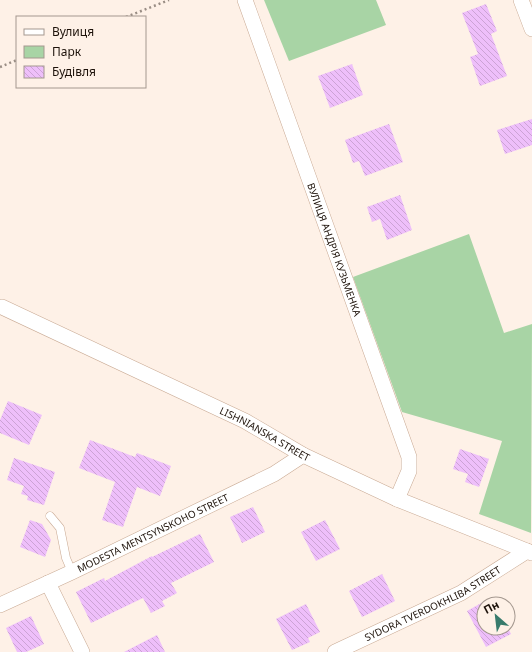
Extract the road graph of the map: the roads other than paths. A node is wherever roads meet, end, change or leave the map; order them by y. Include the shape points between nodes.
1 (245, 0) edge
2 (521, 0) edge
3 (532, 29) edge
4 (2, 308) dead end
5 (303, 455) junction
6 (397, 498) junction
7 (50, 516) dead end
8 (530, 552) edge
9 (72, 572) junction
10 (48, 583) junction
11 (0, 605) edge
12 (82, 652) edge
13 (335, 652) edge

1 - 6 street, ВУЛИЦЯ АНДРІЯ КУЗЬМЕНКА via 410,457 409,471
2 - 3 street
4 - 5 street, LISHNIANSKA STREET via 245,421
5 - 6 street, LISHNIANSKA STREET
5 - 9 street, MODESTA MENTSYNSKOHO STREET via 274,474
6 - 8 street, LISHNIANSKA STREET
7 - 9 lane via 60,528 66,558
8 - 13 street, SYDORA TVERDOKHLIBA STREET via 461,593
9 - 10 street, MODESTA MENTSYNSKOHO STREET
10 - 11 street, MODESTA MENTSYNSKOHO STREET
10 - 12 street

